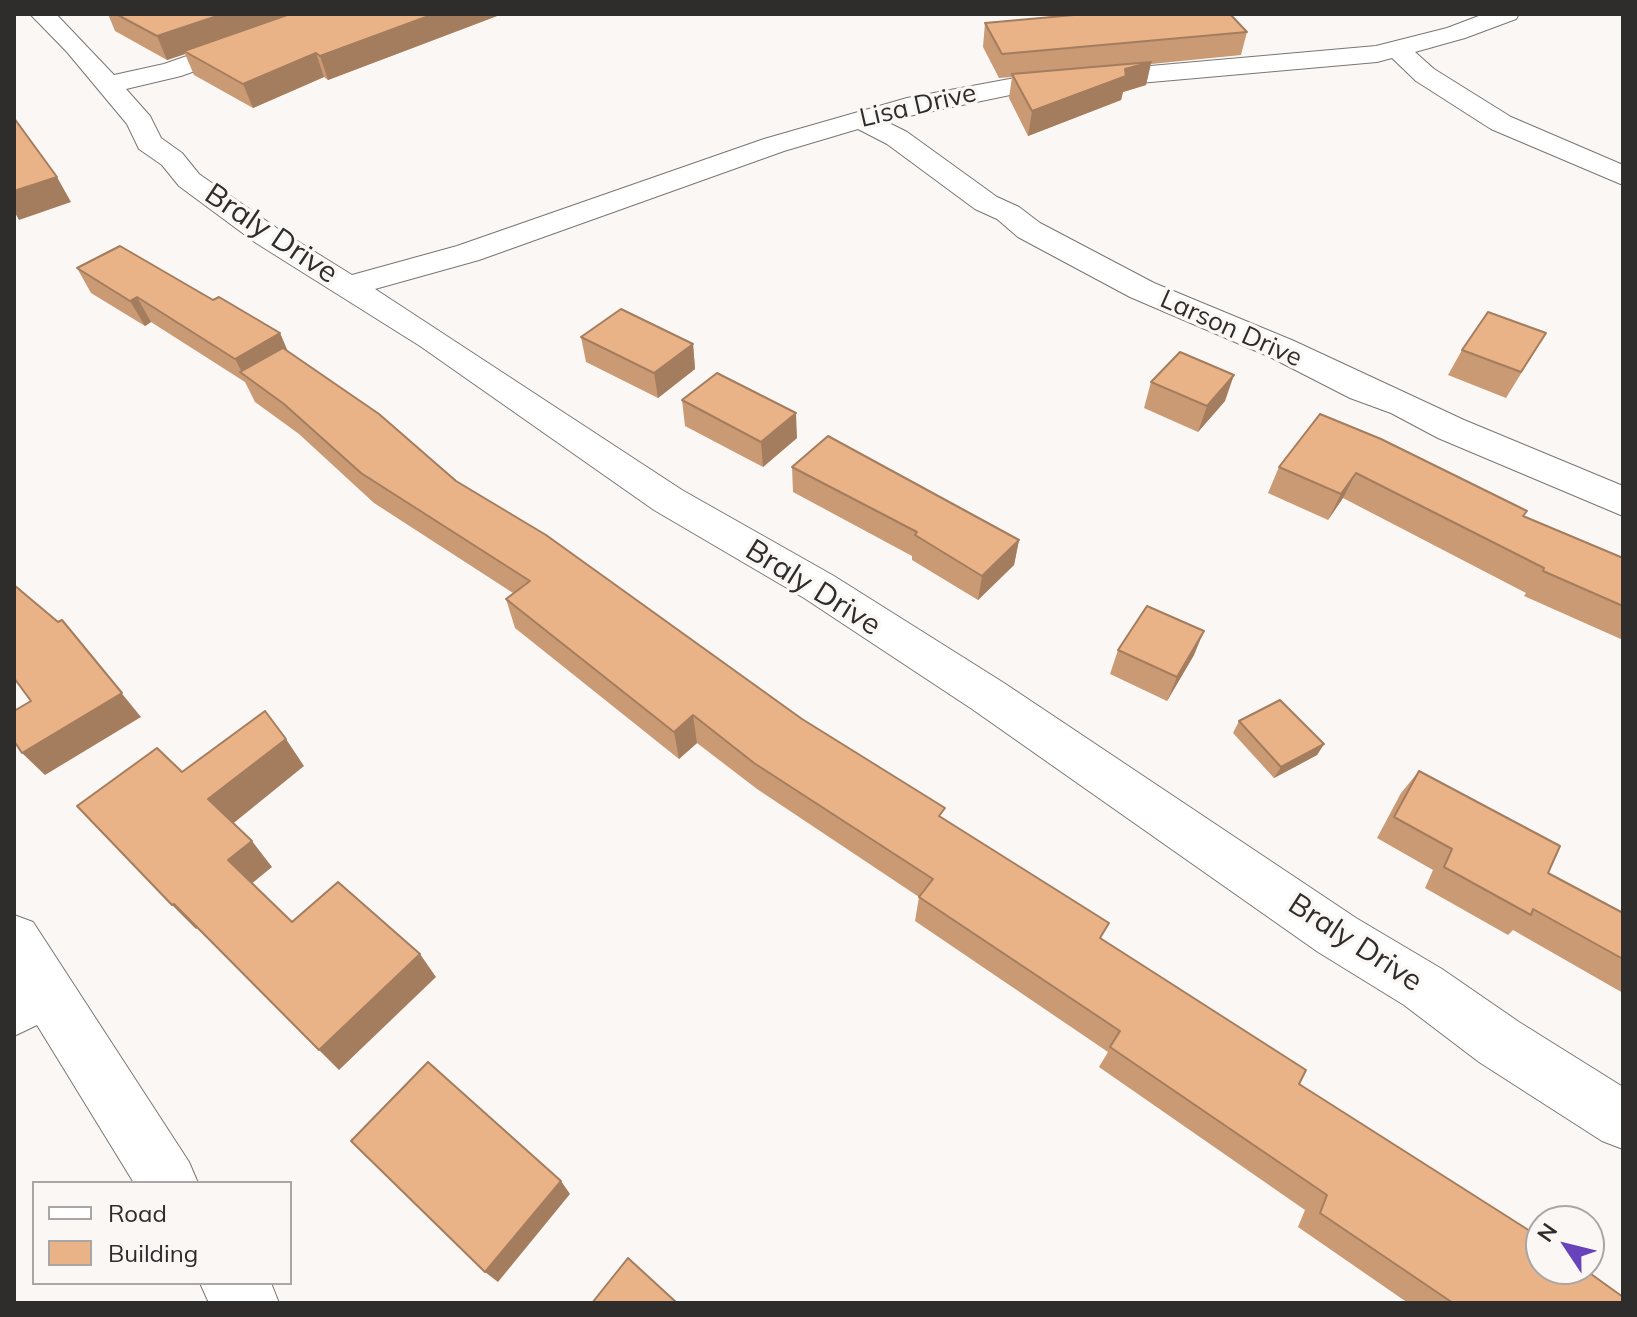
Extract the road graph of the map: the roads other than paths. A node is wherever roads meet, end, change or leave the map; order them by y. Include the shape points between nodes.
1 (42, 14) edge
2 (330, 14) edge
3 (1507, 14) edge
4 (1399, 50) junction
5 (107, 85) junction
6 (859, 119) junction
7 (1623, 176) edge
8 (348, 286) junction
9 (1623, 502) edge
10 (14, 940) edge
11 (29, 998) edge
12 (1623, 1120) edge
13 (166, 1181) edge
14 (234, 1285) edge
15 (247, 1303) edge

1 - 5 street, Braly Drive
2 - 5 street via 172,70
3 - 4 street, Lisa Drive
4 - 6 street, Lisa Drive via 1015,86
4 - 7 street via 1425,75 1501,123
5 - 8 street, Braly Drive via 140,122 149,143 189,180
6 - 8 street, Lisa Drive via 468,253
6 - 9 street, Larson Drive via 897,138 1029,230 1142,290
8 - 12 street, Braly Drive via 668,500 779,563 988,696 1337,935
10 - 11 street
11 - 13 street
14 - 15 street

